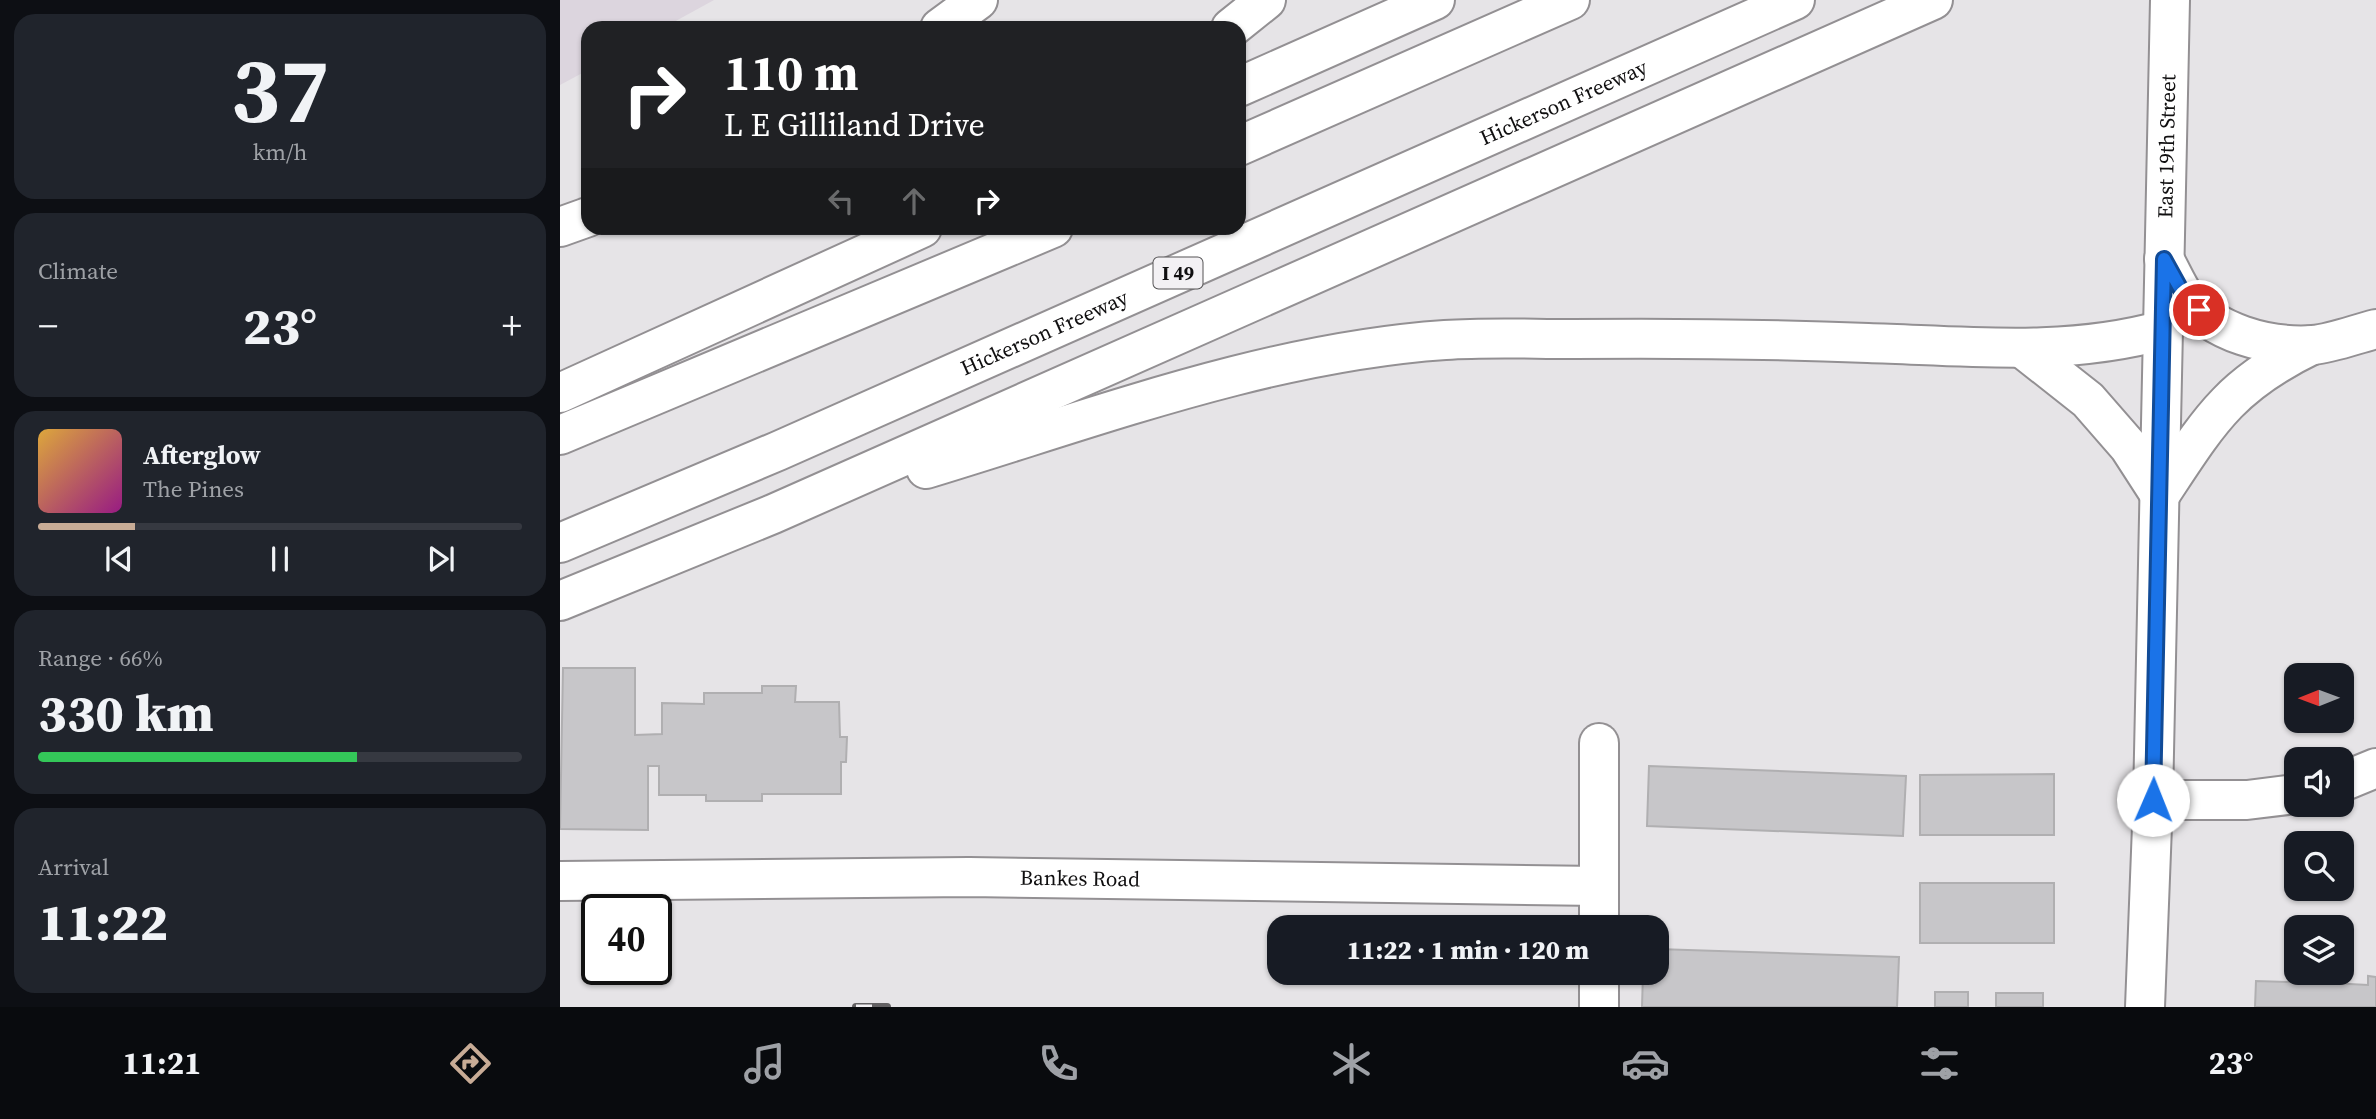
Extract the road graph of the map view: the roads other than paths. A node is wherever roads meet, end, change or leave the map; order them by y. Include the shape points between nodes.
1 (978, 0) edge
2 (1266, 0) edge
3 (1435, 0) edge
4 (1570, 0) edge
5 (1795, 0) edge
6 (1933, 0) edge
7 (2169, 0) edge
8 (950, 21) edge
9 (1240, 21) edge
10 (1246, 84) edge
11 (1246, 143) edge
12 (581, 220) edge
13 (560, 227) edge
14 (907, 235) edge
15 (1036, 235) edge
16 (2164, 259) junction
17 (2376, 329) edge
18 (2163, 330) junction
19 (2313, 345) junction
20 (2022, 348) junction
21 (560, 393) edge
22 (560, 435) edge
23 (2160, 495) junction
24 (773, 514) junction
25 (560, 542) edge
26 (560, 601) edge
27 (1599, 743) dead end
28 (2376, 768) edge
29 (2354, 777) edge
30 (2284, 795) edge
31 (2153, 800) junction
32 (560, 881) edge
33 (1599, 886) junction
34 (1599, 915) edge
35 (1599, 985) edge
36 (1599, 1007) edge
37 (2145, 1007) edge

1 - 8 main road
2 - 9 main road
3 - 10 main road
4 - 11 main road
5 - 25 main road, Hickerson Freeway / I 49 via 778,451
6 - 24 main road
7 - 16 main road, East 19th Street
12 - 13 main road
14 - 21 main road
15 - 22 main road
16 - 18 main road, East 19th Street
16 - 19 main road via 2185,297 2224,328 2259,340
17 - 19 main road
18 - 20 main road via 2125,341
18 - 23 main road, East 19th Street
19 - 23 main road via 2272,364 2224,404
20 - 23 main road via 2088,400 2129,447
20 - 24 main road via 1733,338 1446,340 1372,349 1215,382
23 - 31 main road, East 19th Street
24 - 26 main road
27 - 33 main road
28 - 29 main road
30 - 31 main road
31 - 37 main road, East 19th Street
32 - 33 main road, Bankes Road via 969,877
33 - 34 main road
35 - 36 main road

